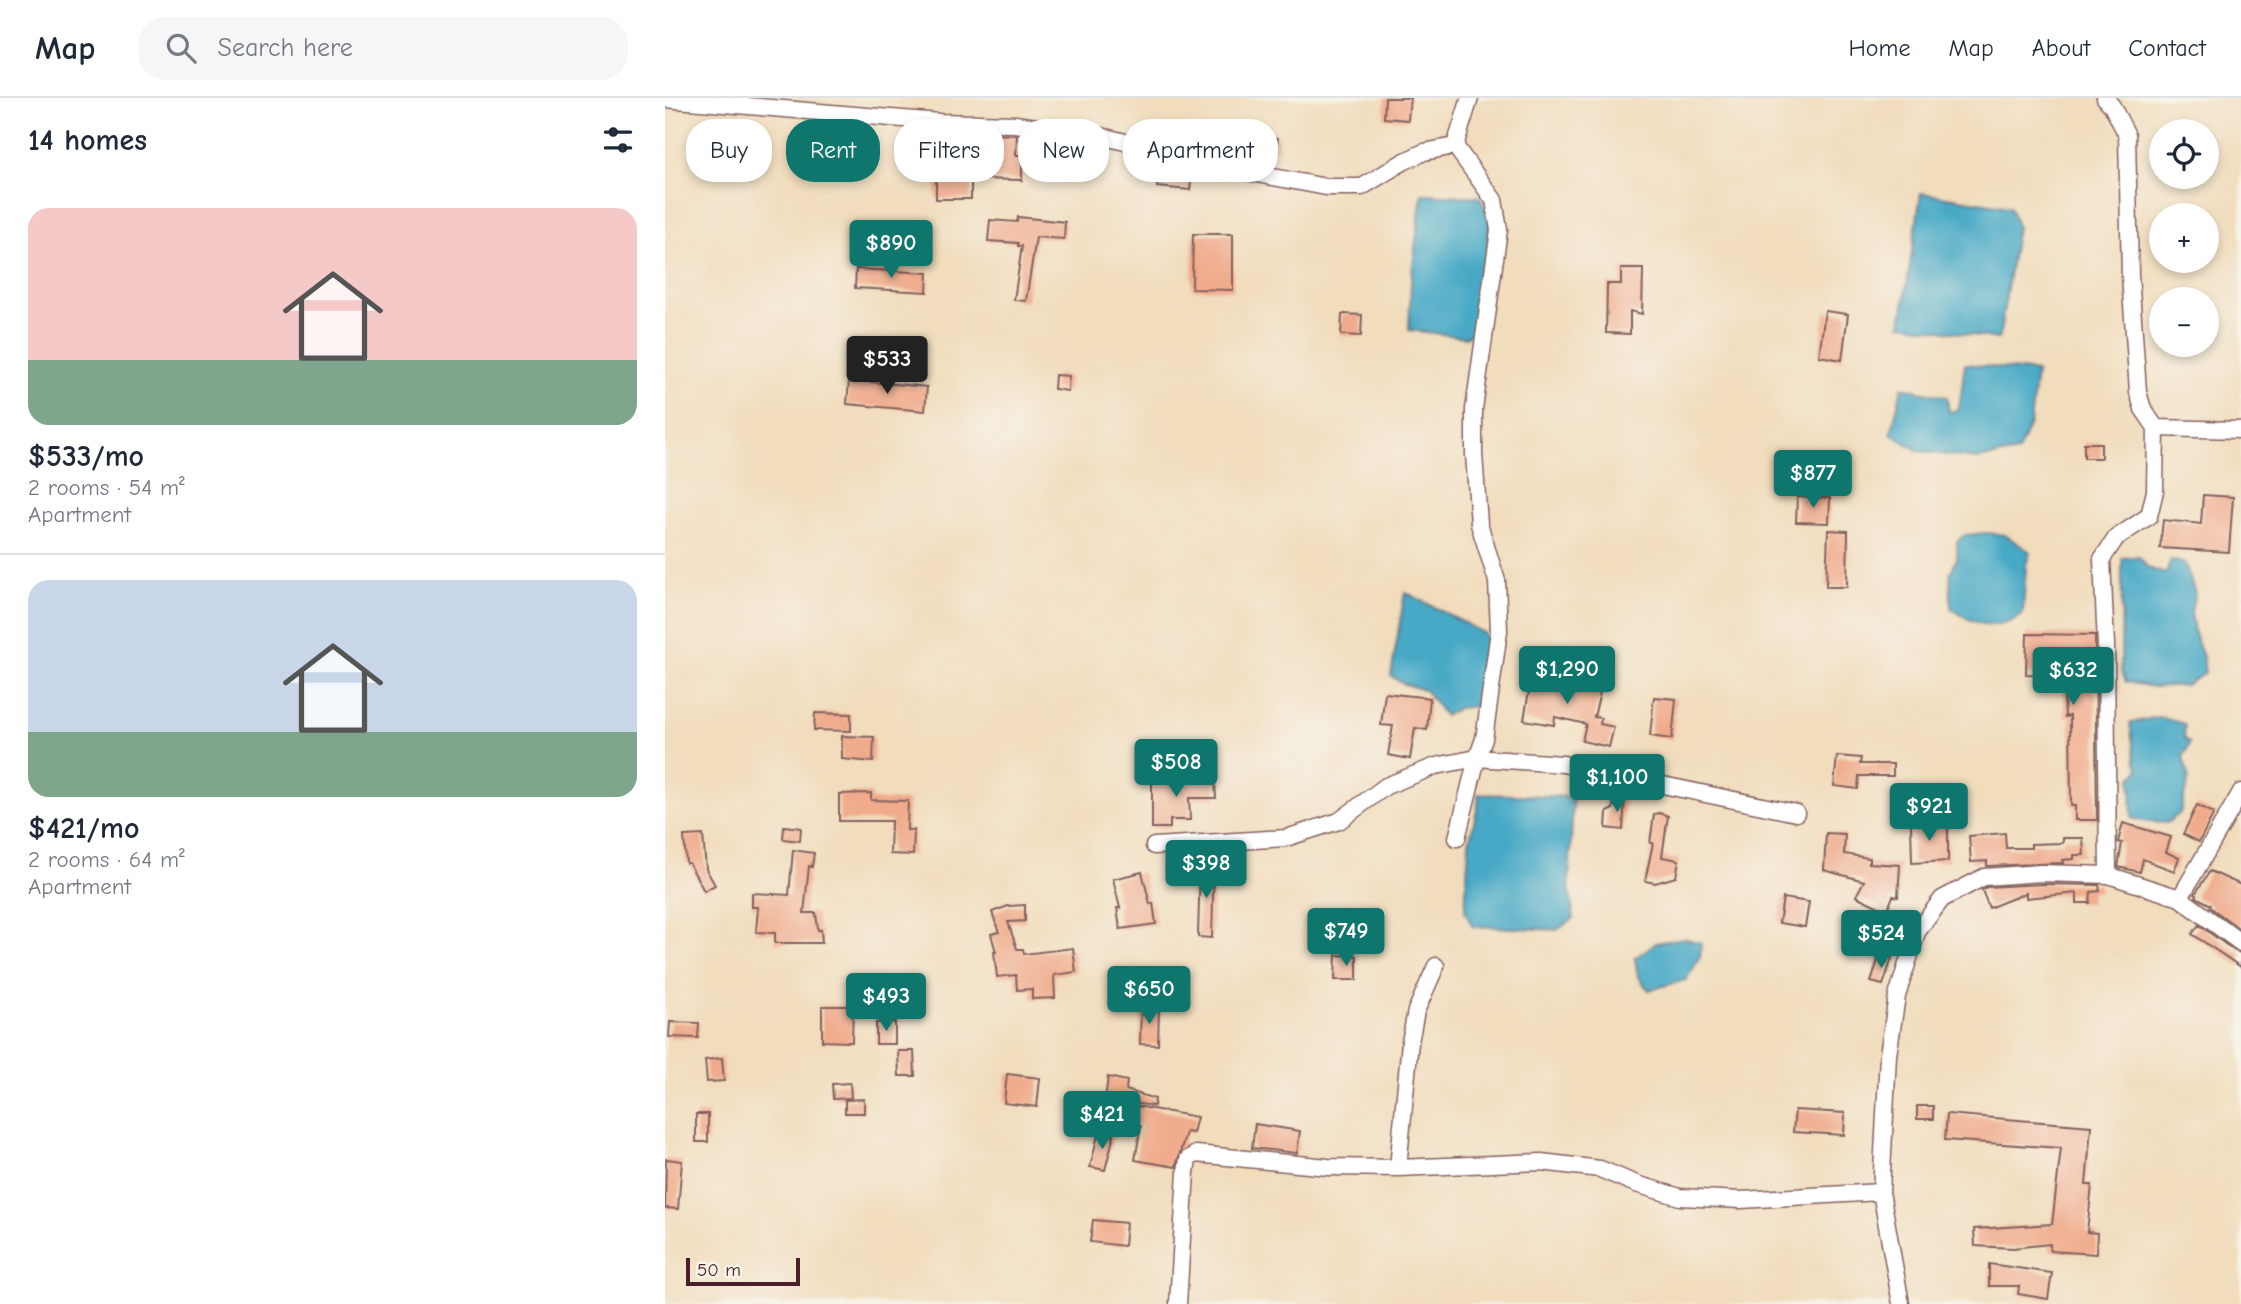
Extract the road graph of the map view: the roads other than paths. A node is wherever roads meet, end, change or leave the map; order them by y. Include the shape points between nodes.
1 (1470, 98) edge
2 (2105, 98) edge
3 (665, 99) edge
4 (1455, 146) junction
5 (2156, 428) junction
6 (2241, 430) edge
7 (1477, 758) junction
8 (2241, 792) edge
9 (1796, 813) dead end
10 (1457, 838) dead end
11 (1154, 846) dead end
12 (2108, 875) junction
13 (2180, 898) junction
14 (2241, 943) edge
15 (1436, 966) dead end
16 (1398, 1168) junction
17 (1881, 1192) junction
18 (1178, 1304) edge
19 (1901, 1304) edge

1 - 4 street
2 - 5 street via 2127,135 2138,391
3 - 4 street via 1015,124 1101,136 1325,187 1362,187 1424,152
4 - 7 street via 1494,200 1499,230 1474,409 1479,524 1497,581 1499,631 1484,739
5 - 6 street
5 - 12 street via 2155,491 2149,516 2116,538 2102,559
7 - 9 street via 1563,764
7 - 10 street
7 - 11 street via 1436,766 1386,786 1339,821 1286,838
8 - 13 street
12 - 13 street
12 - 17 street via 1984,877 1942,899 1917,932 1897,996 1888,1055
13 - 14 street
15 - 16 street via 1416,1011 1410,1042
16 - 17 street via 1541,1162 1600,1170 1680,1197 1741,1200
16 - 18 street via 1328,1167 1196,1154 1188,1159 1186,1172
17 - 19 street

